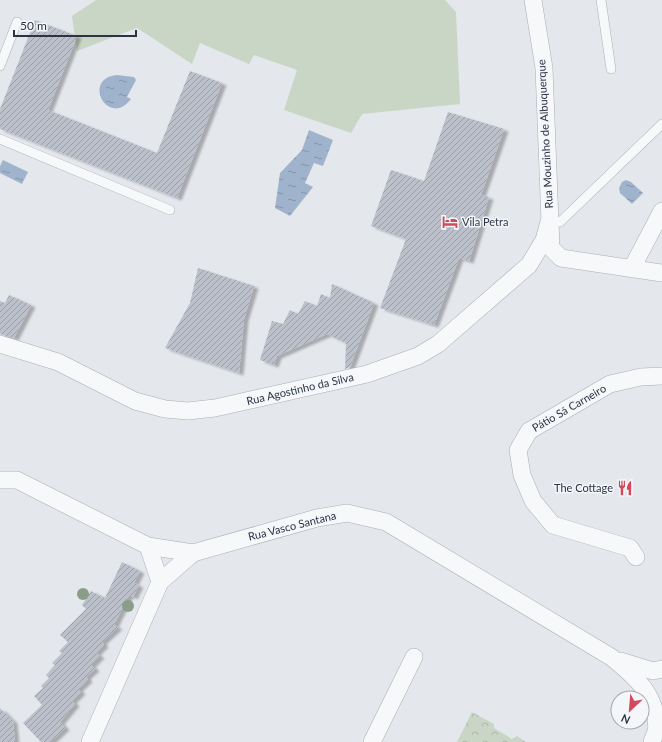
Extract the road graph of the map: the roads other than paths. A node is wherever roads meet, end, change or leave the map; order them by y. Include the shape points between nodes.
1 (533, 0) edge
2 (601, 0) edge
3 (17, 22) dead end
4 (0, 66) edge
5 (611, 69) dead end
6 (662, 124) edge
7 (0, 139) edge
8 (170, 210) dead end
9 (662, 211) edge
10 (549, 222) junction
11 (632, 268) junction
12 (662, 273) edge
13 (0, 344) edge
14 (662, 376) edge
15 (0, 480) edge
16 (148, 546) junction
17 (193, 553) junction
18 (636, 557) dead end
19 (160, 582) junction
20 (414, 657) dead end
21 (611, 657) junction
22 (662, 669) edge
23 (657, 729) edge
24 (90, 742) edge
25 (372, 742) edge

1 - 10 street, Rua Mouzinho de Albuquerque via 544,68
2 - 5 lane
3 - 4 lane
6 - 10 lane via 560,222
7 - 8 lane
9 - 11 street
10 - 11 street, Rua Mouzinho de Albuquerque via 551,248 561,258
10 - 13 street, Rua Agostinho da Silva via 544,240 529,265 438,344 393,366 329,383 215,408 188,411 165,409 135,401 58,362
11 - 12 street, Rua Mouzinho de Albuquerque
14 - 18 street, Pátio Sá Carneiro via 641,377 610,384 529,431 518,450 522,475 533,500 553,525 630,548
15 - 16 street, Rua Vasco Santana via 17,480
16 - 17 street, Rua Vasco Santana
16 - 19 street
17 - 19 street
17 - 21 street, Rua Vasco Santana via 317,518 347,513 386,522
19 - 24 street
20 - 25 street
21 - 22 street, Rua Vasco Santana via 653,671
21 - 23 street, Rua Vasco Santana via 630,672 649,695 656,713

